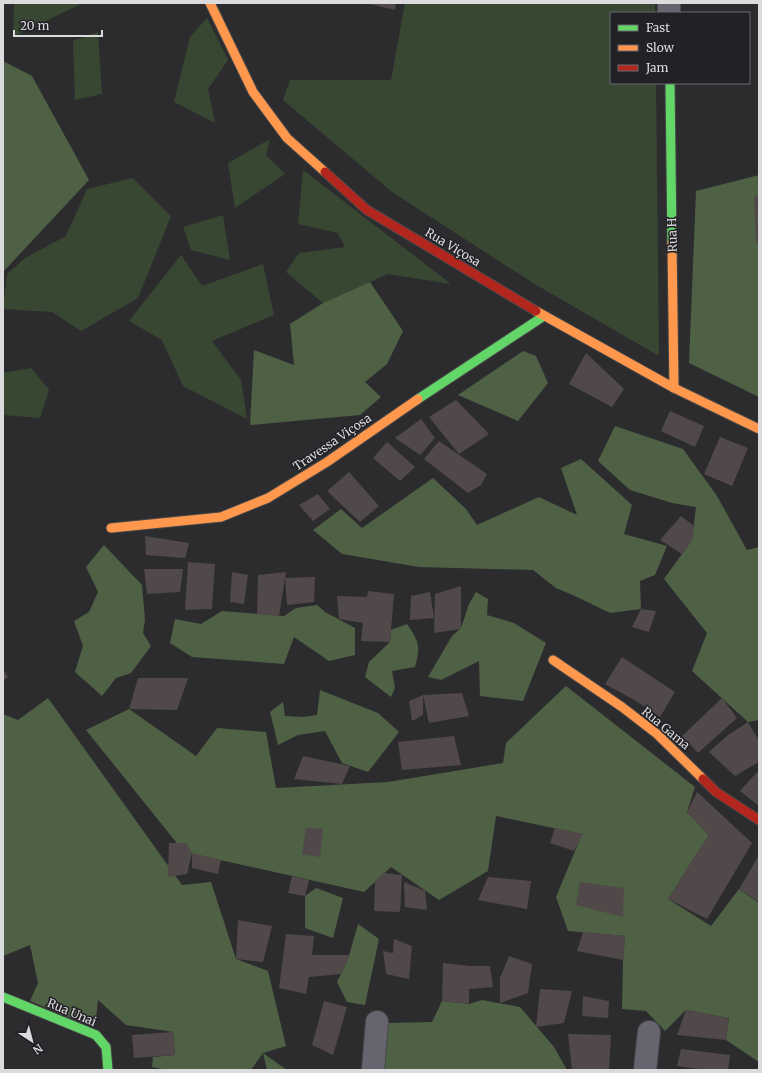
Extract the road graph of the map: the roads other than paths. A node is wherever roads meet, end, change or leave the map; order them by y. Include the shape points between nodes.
1 (210, 3) edge
2 (670, 84) edge
3 (544, 316) junction
4 (674, 388) junction
5 (759, 430) edge
6 (111, 528) dead end
7 (553, 660) dead end
8 (759, 820) edge
9 (3, 997) edge
10 (377, 1022) dead end
11 (649, 1032) dead end
12 (108, 1070) edge
13 (373, 1070) edge
14 (645, 1070) edge

1 - 3 street, Rua Viçosa via 253,92 287,138 367,210
2 - 4 street, Rua H
3 - 4 street, Rua Viçosa
3 - 6 street, Travessa Viçosa via 327,462 268,498 221,517
4 - 5 street, Rua Viçosa
7 - 8 street, Rua Gama via 622,707 685,760 716,792
9 - 12 street, Rua Unai via 96,1035 106,1047
10 - 13 street
11 - 14 street

